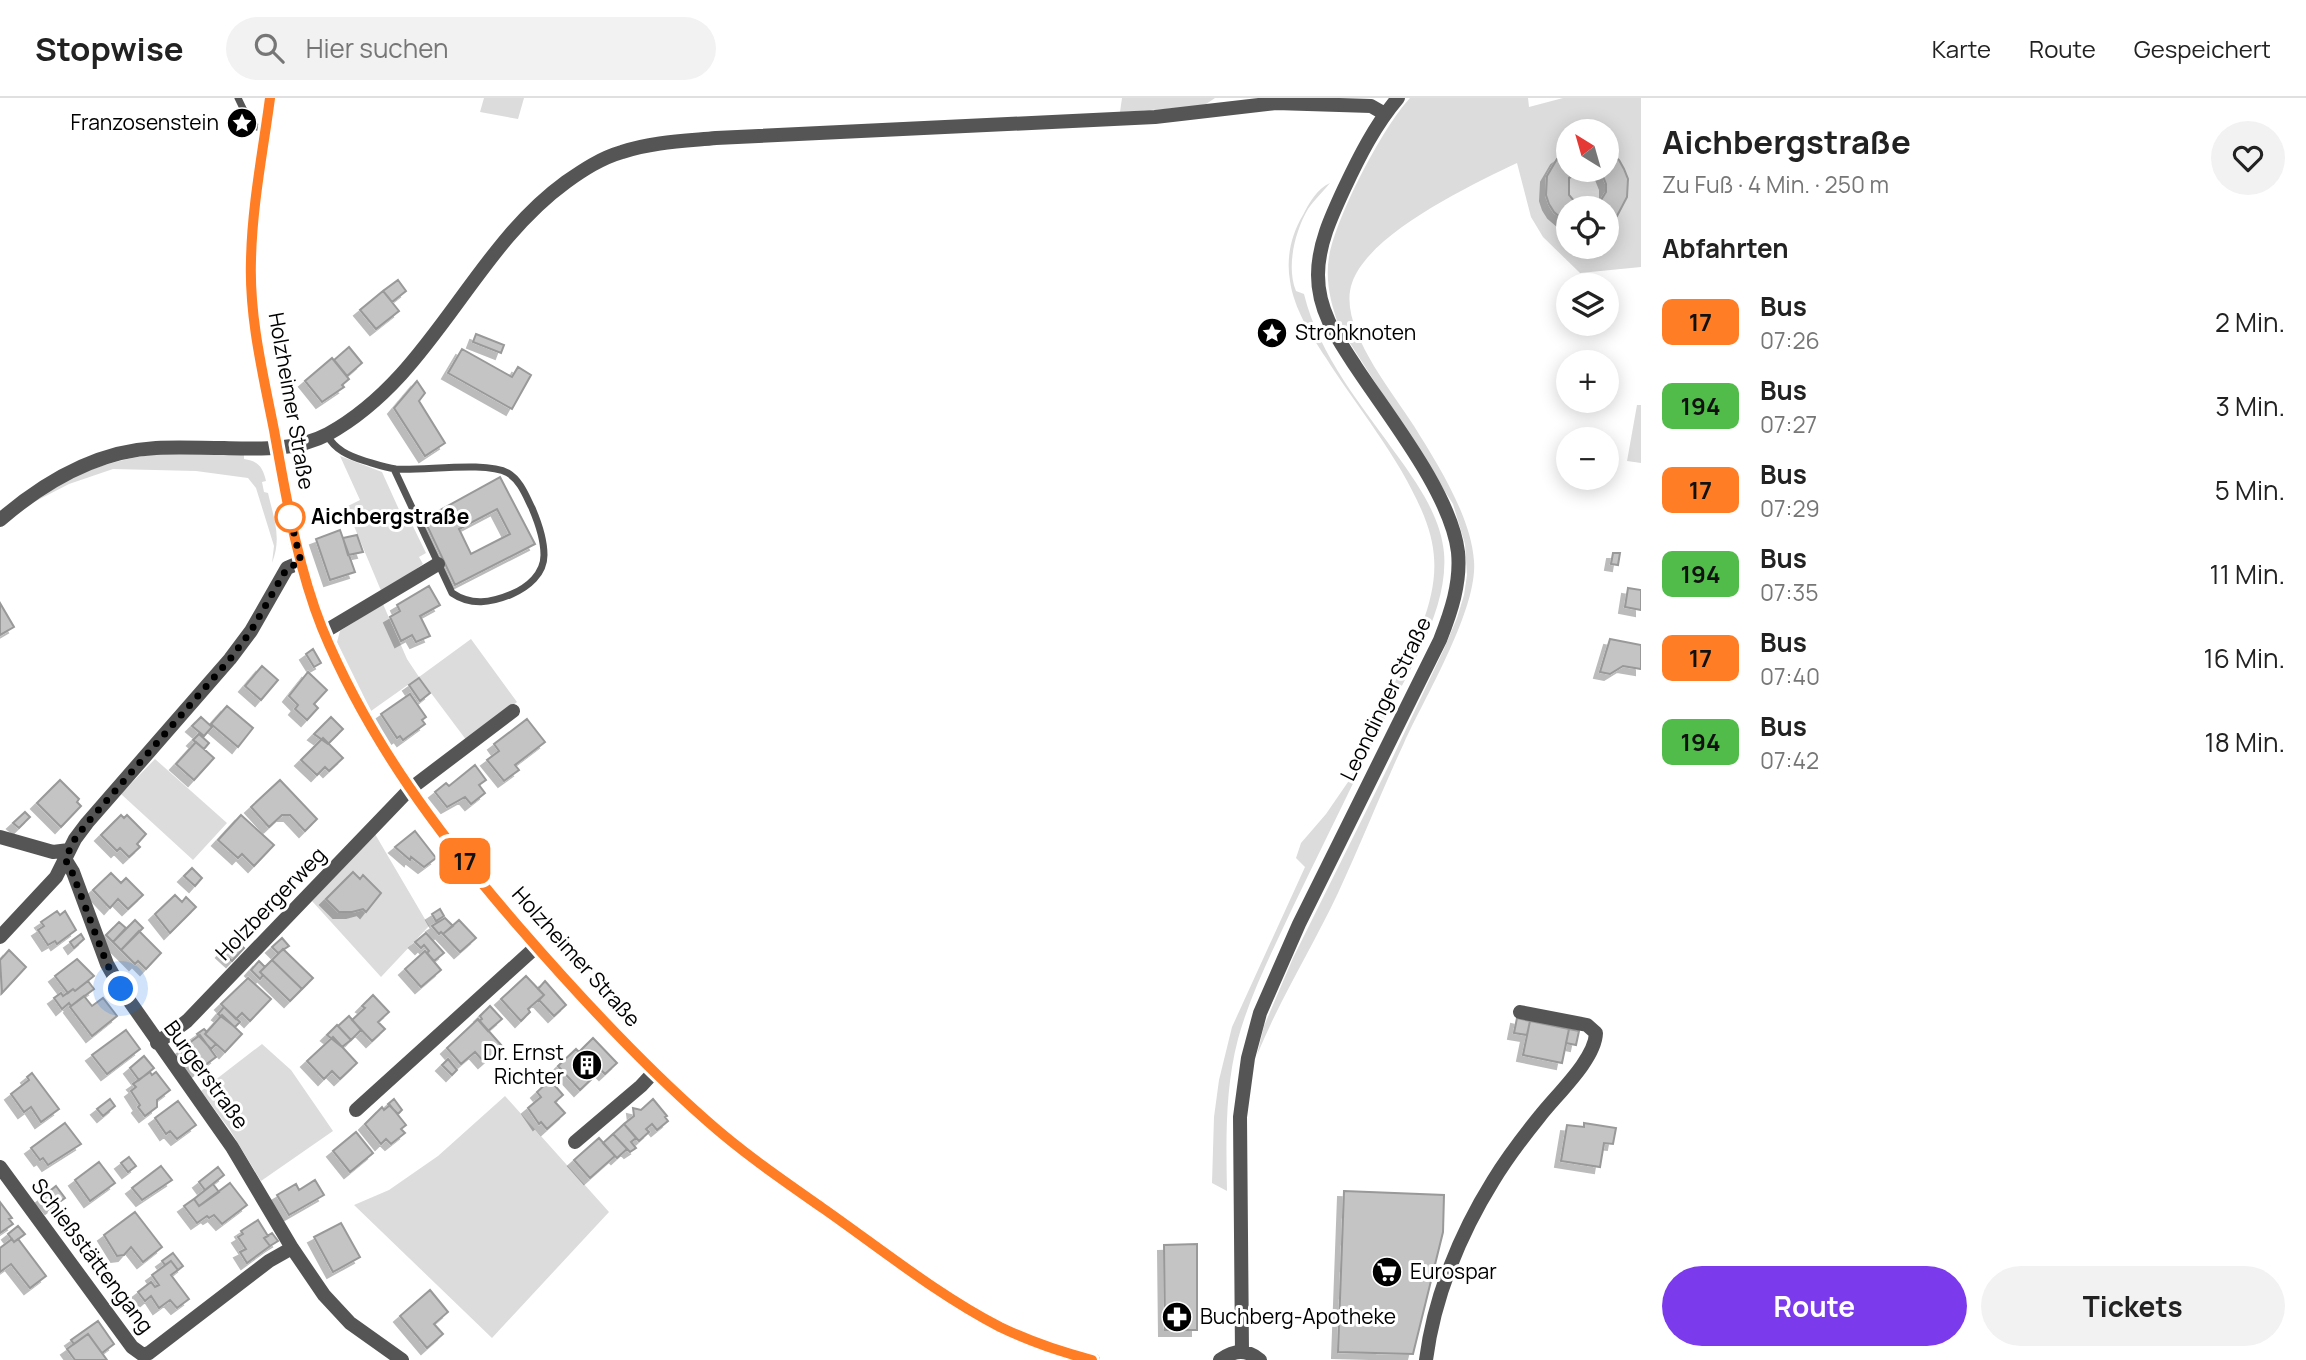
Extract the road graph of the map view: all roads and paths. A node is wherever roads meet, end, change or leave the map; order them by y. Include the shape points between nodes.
1 (238, 98) edge
2 (270, 98) edge
3 (1398, 98) edge
4 (1234, 103) edge
5 (1385, 114) junction
6 (266, 130) junction
7 (326, 435) junction
8 (277, 448) junction
9 (394, 469) junction
10 (0, 520) edge
11 (301, 562) junction
12 (438, 564) junction
13 (324, 632) junction
14 (513, 711) dead end
15 (410, 789) junction
16 (0, 837) edge
17 (67, 855) junction
18 (0, 937) edge
19 (536, 947) junction
20 (1520, 1012) dead end
21 (157, 1043) junction
22 (654, 1072) junction
23 (356, 1110) dead end
24 (575, 1142) dead end
25 (0, 1167) edge
26 (292, 1248) junction
27 (1242, 1352) junction
28 (402, 1360) edge
29 (1089, 1360) edge
30 (1220, 1360) edge
31 (1260, 1360) edge
32 (1426, 1360) edge

1 - 6 lane via 251,125
2 - 6 street, Holzheimer Straße
3 - 5 street, Leondinger Straße
4 - 5 street via 1347,104 1371,106
4 - 7 street via 1155,117 716,138 621,152 589,166 545,197 510,233 389,388
5 - 27 street, Leondinger Straße via 1357,160 1322,242 1318,276 1322,304 1335,335 1438,493 1456,538 1458,572 1440,640 1299,924 1260,1013 1240,1117
6 - 8 street, Holzheimer Straße via 251,258 252,298
7 - 8 street
7 - 9 lane via 333,447
8 - 10 street via 154,448 121,454 56,478
8 - 11 street, Holzheimer Straße
9 - 12 lane
9 - 12 lane via 498,469 516,480 529,503 544,557 541,570 528,585 503,598 469,602 452,593
11 - 13 street, Holzheimer Straße
11 - 17 street via 287,568 230,659 87,823
12 - 13 street
13 - 15 street, Holzheimer Straße via 377,739
14 - 15 street, Holzbergerweg
15 - 19 street, Holzheimer Straße
15 - 21 street, Holzbergerweg via 187,1021
16 - 17 street
17 - 18 street via 56,877
17 - 21 street, Burgerstraße via 107,964
19 - 22 street, Holzheimer Straße
19 - 23 street
20 - 32 street via 1587,1025 1596,1033 1596,1041 1520,1141 1474,1217 1440,1296
21 - 26 street, Burgerstraße via 232,1147
22 - 24 street
22 - 29 street, Holzheimer Straße via 771,1172 960,1303 1000,1327
25 - 26 street, Schießstättengang via 132,1347 143,1355
26 - 28 street, Burgerstraße via 339,1312
27 - 30 street
27 - 31 street

